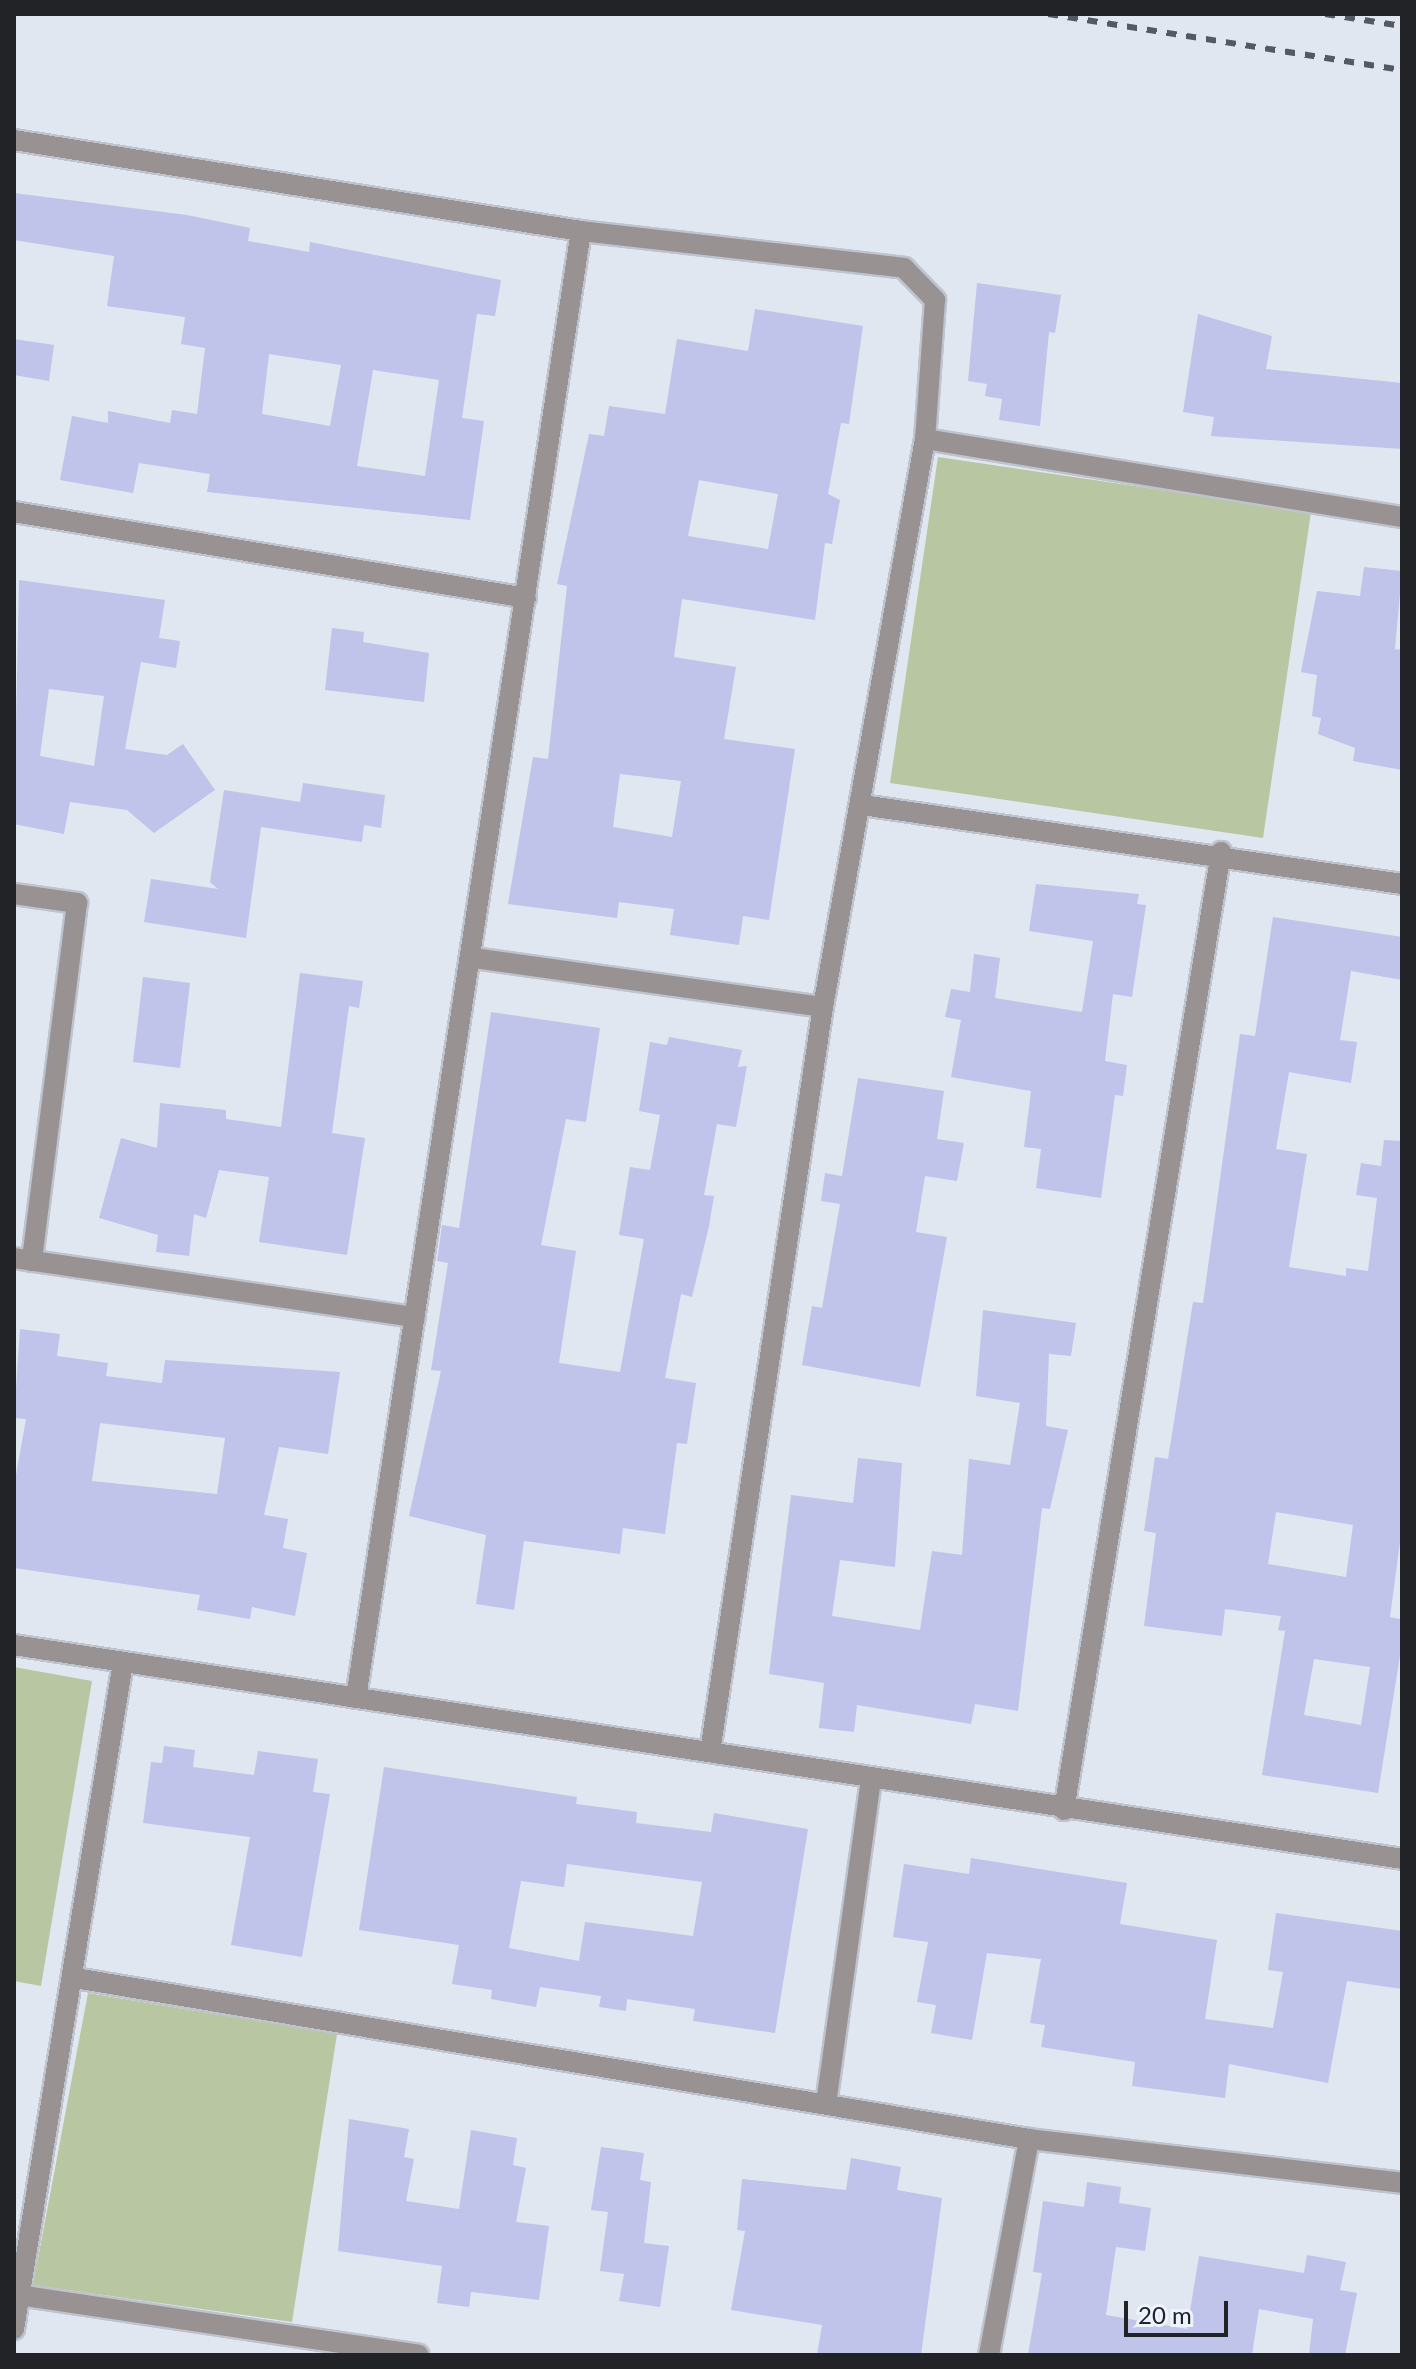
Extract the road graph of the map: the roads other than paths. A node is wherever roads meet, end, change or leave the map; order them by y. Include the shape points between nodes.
1 (14, 140) edge
2 (581, 231) junction
3 (925, 439) junction
4 (14, 512) edge
5 (1402, 517) edge
6 (526, 598) junction
7 (862, 805) junction
8 (1221, 852) junction
9 (1402, 884) edge
10 (14, 894) edge
11 (474, 958) junction
12 (823, 1007) junction
13 (23, 1259) edge
14 (415, 1317) junction
15 (14, 1645) edge
16 (123, 1663) junction
17 (356, 1698) junction
18 (710, 1752) junction
19 (871, 1778) junction
20 (1064, 1810) junction
21 (1402, 1859) edge
22 (75, 1978) junction
23 (826, 2104) junction
24 (1029, 2139) junction
25 (1402, 2183) edge
26 (19, 2295) junction
27 (14, 2329) edge
28 (419, 2355) edge
29 (989, 2355) edge

1 - 2 street
2 - 3 street via 904,268 935,300
2 - 6 street
3 - 5 street
3 - 7 street
4 - 6 street
6 - 11 street
7 - 8 street
7 - 12 street
8 - 9 street
8 - 20 street
10 - 13 street via 77,903
11 - 12 street
11 - 14 street
12 - 18 street
13 - 14 street
14 - 17 street
15 - 16 street
16 - 17 street
16 - 22 street
17 - 18 street
18 - 19 street
19 - 20 street
19 - 23 street
20 - 21 street
22 - 23 street
22 - 26 street
23 - 24 street
24 - 25 street
24 - 29 street
26 - 27 street
26 - 28 street

